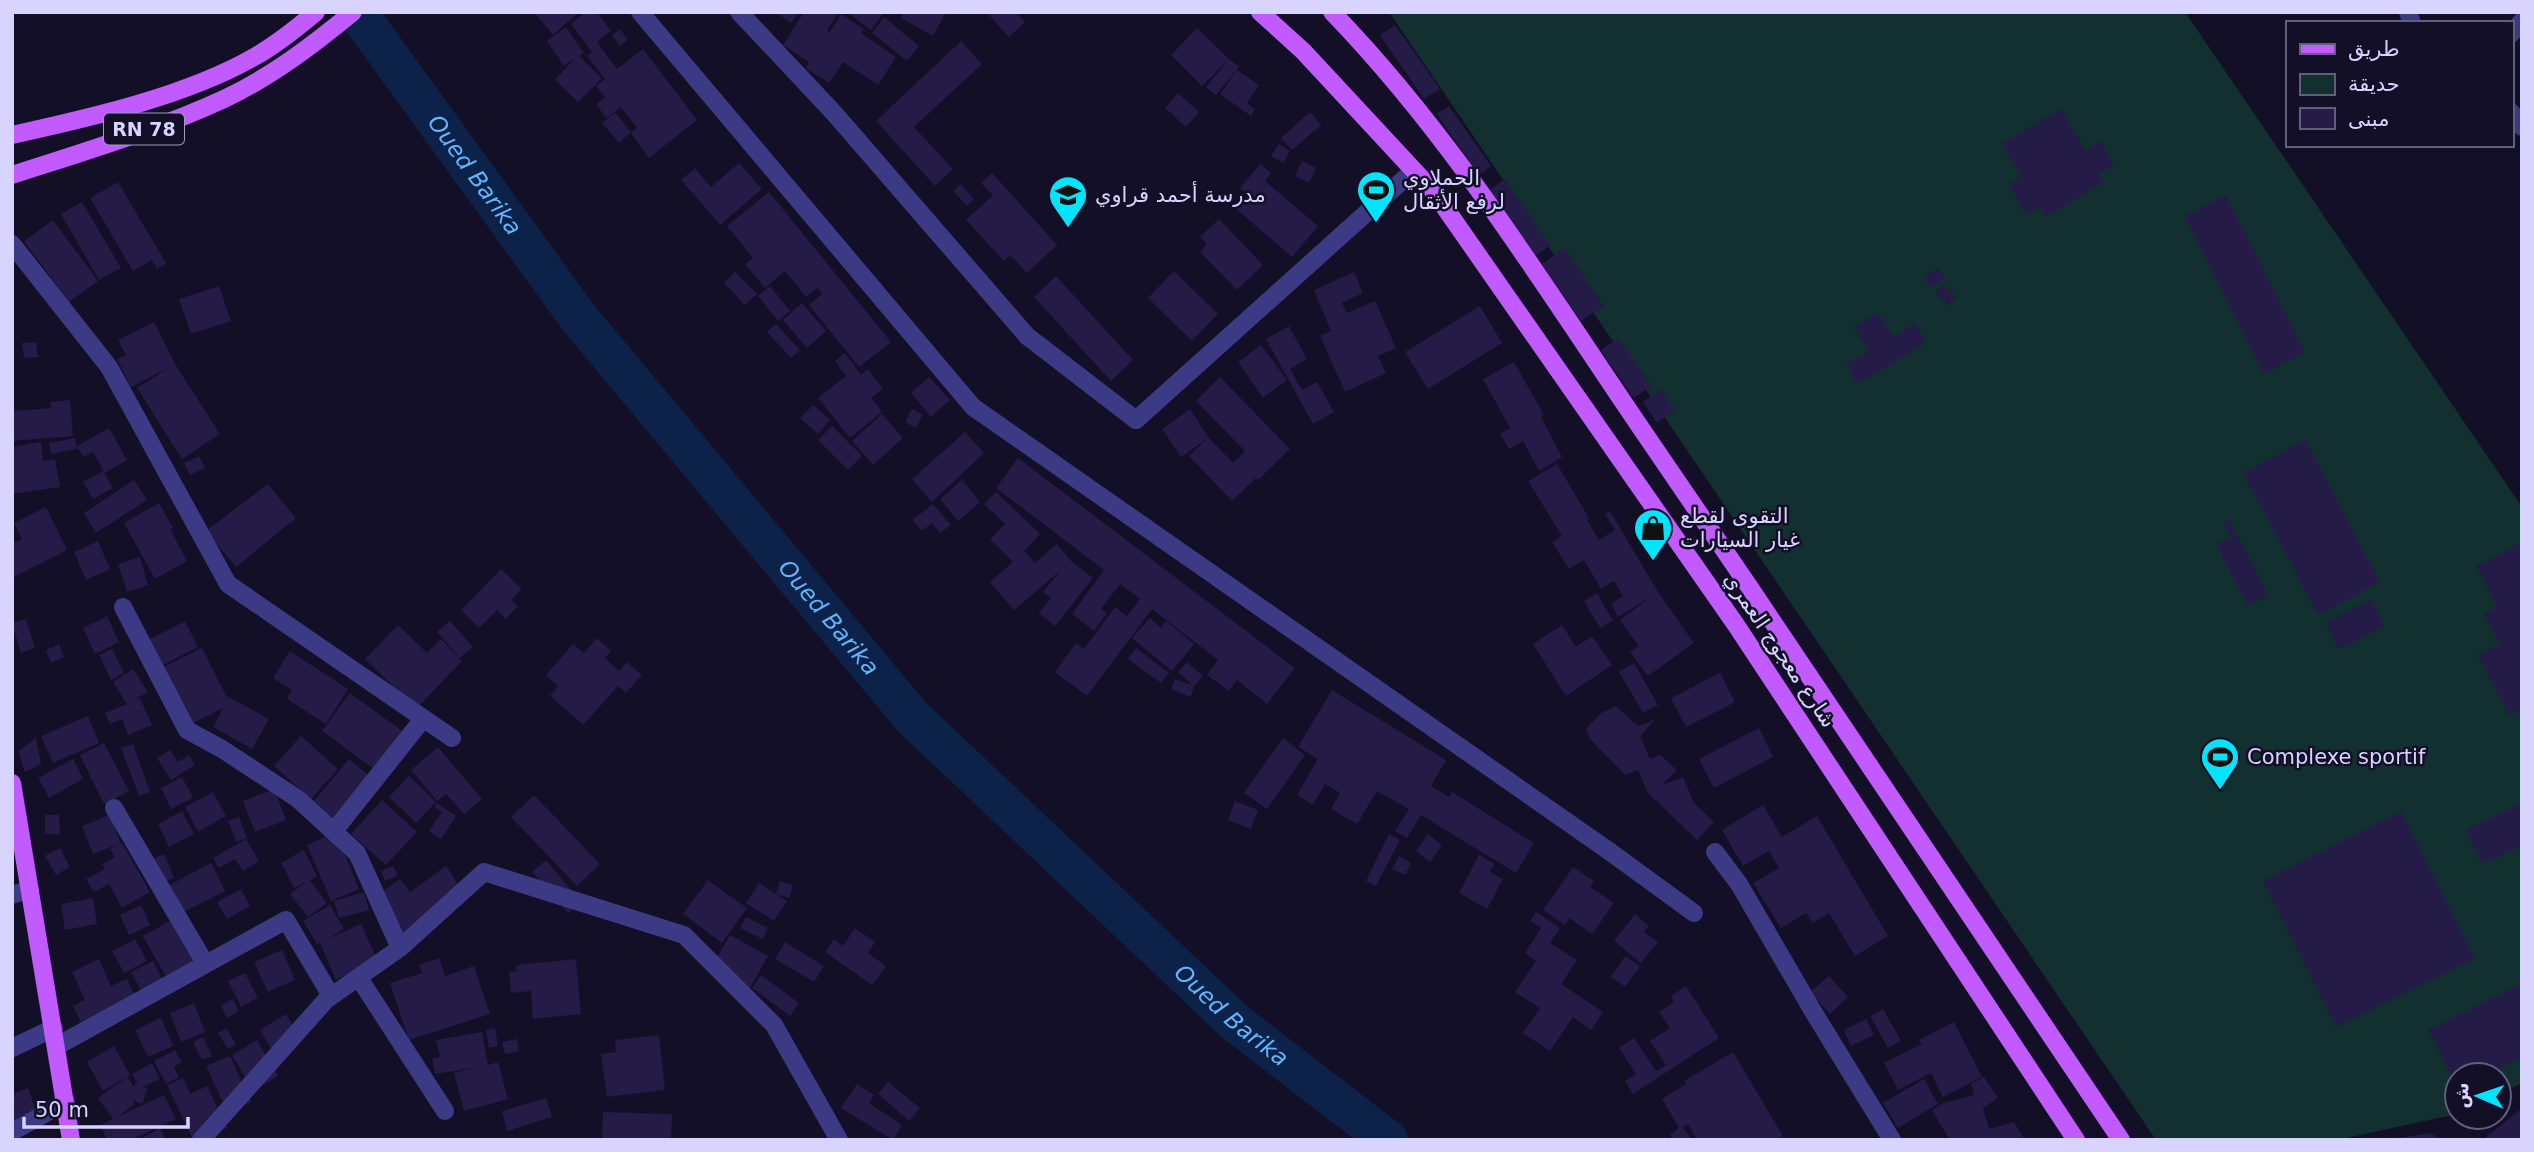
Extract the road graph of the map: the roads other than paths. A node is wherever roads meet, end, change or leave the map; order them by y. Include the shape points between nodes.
1 (316, 12) edge
2 (353, 12) edge
3 (640, 12) edge
4 (739, 12) edge
5 (1260, 12) edge
6 (1332, 12) edge
7 (12, 135) edge
8 (1413, 171) junction
9 (12, 175) edge
10 (12, 244) edge
11 (123, 607) dead end
12 (423, 719) junction
13 (452, 738) dead end
14 (12, 783) edge
15 (114, 808) dead end
16 (334, 831) junction
17 (1715, 852) dead end
18 (30, 889) junction
19 (12, 895) edge
20 (1694, 913) dead end
21 (400, 948) junction
22 (205, 963) junction
23 (359, 978) junction
24 (331, 996) junction
25 (54, 1028) junction
26 (57, 1046) junction
27 (12, 1048) edge
28 (66, 1102) junction
29 (445, 1111) dead end
30 (12, 1132) edge
31 (72, 1140) edge
32 (201, 1140) edge
33 (839, 1140) edge
34 (1892, 1140) edge
35 (2076, 1140) edge
36 (2121, 1140) edge

1 - 7 main road via 255,57 193,85
2 - 9 main road, RN 78 via 272,72 225,99
3 - 20 street via 972,407
4 - 8 street via 834,113 1027,336 1136,420
5 - 8 main road, شارع معجوج العمري via 1303,51
6 - 36 main road, شارع معجوج العمري via 1373,54 1457,159 1907,817
8 - 35 main road, شارع معجوج العمري via 1434,192 1736,625
10 - 12 street via 109,367 228,584
11 - 16 street via 187,730 298,799
12 - 13 street
12 - 16 street
14 - 18 main road
15 - 22 street
16 - 21 street via 357,853
17 - 34 street via 1739,884
18 - 19 street
18 - 25 main road
21 - 23 street
21 - 33 street via 484,872 684,935 774,1025
22 - 24 street via 286,920
22 - 26 street
23 - 24 street
23 - 29 street
24 - 32 street
25 - 26 main road
25 - 27 street
26 - 28 main road
28 - 30 street
28 - 31 main road

